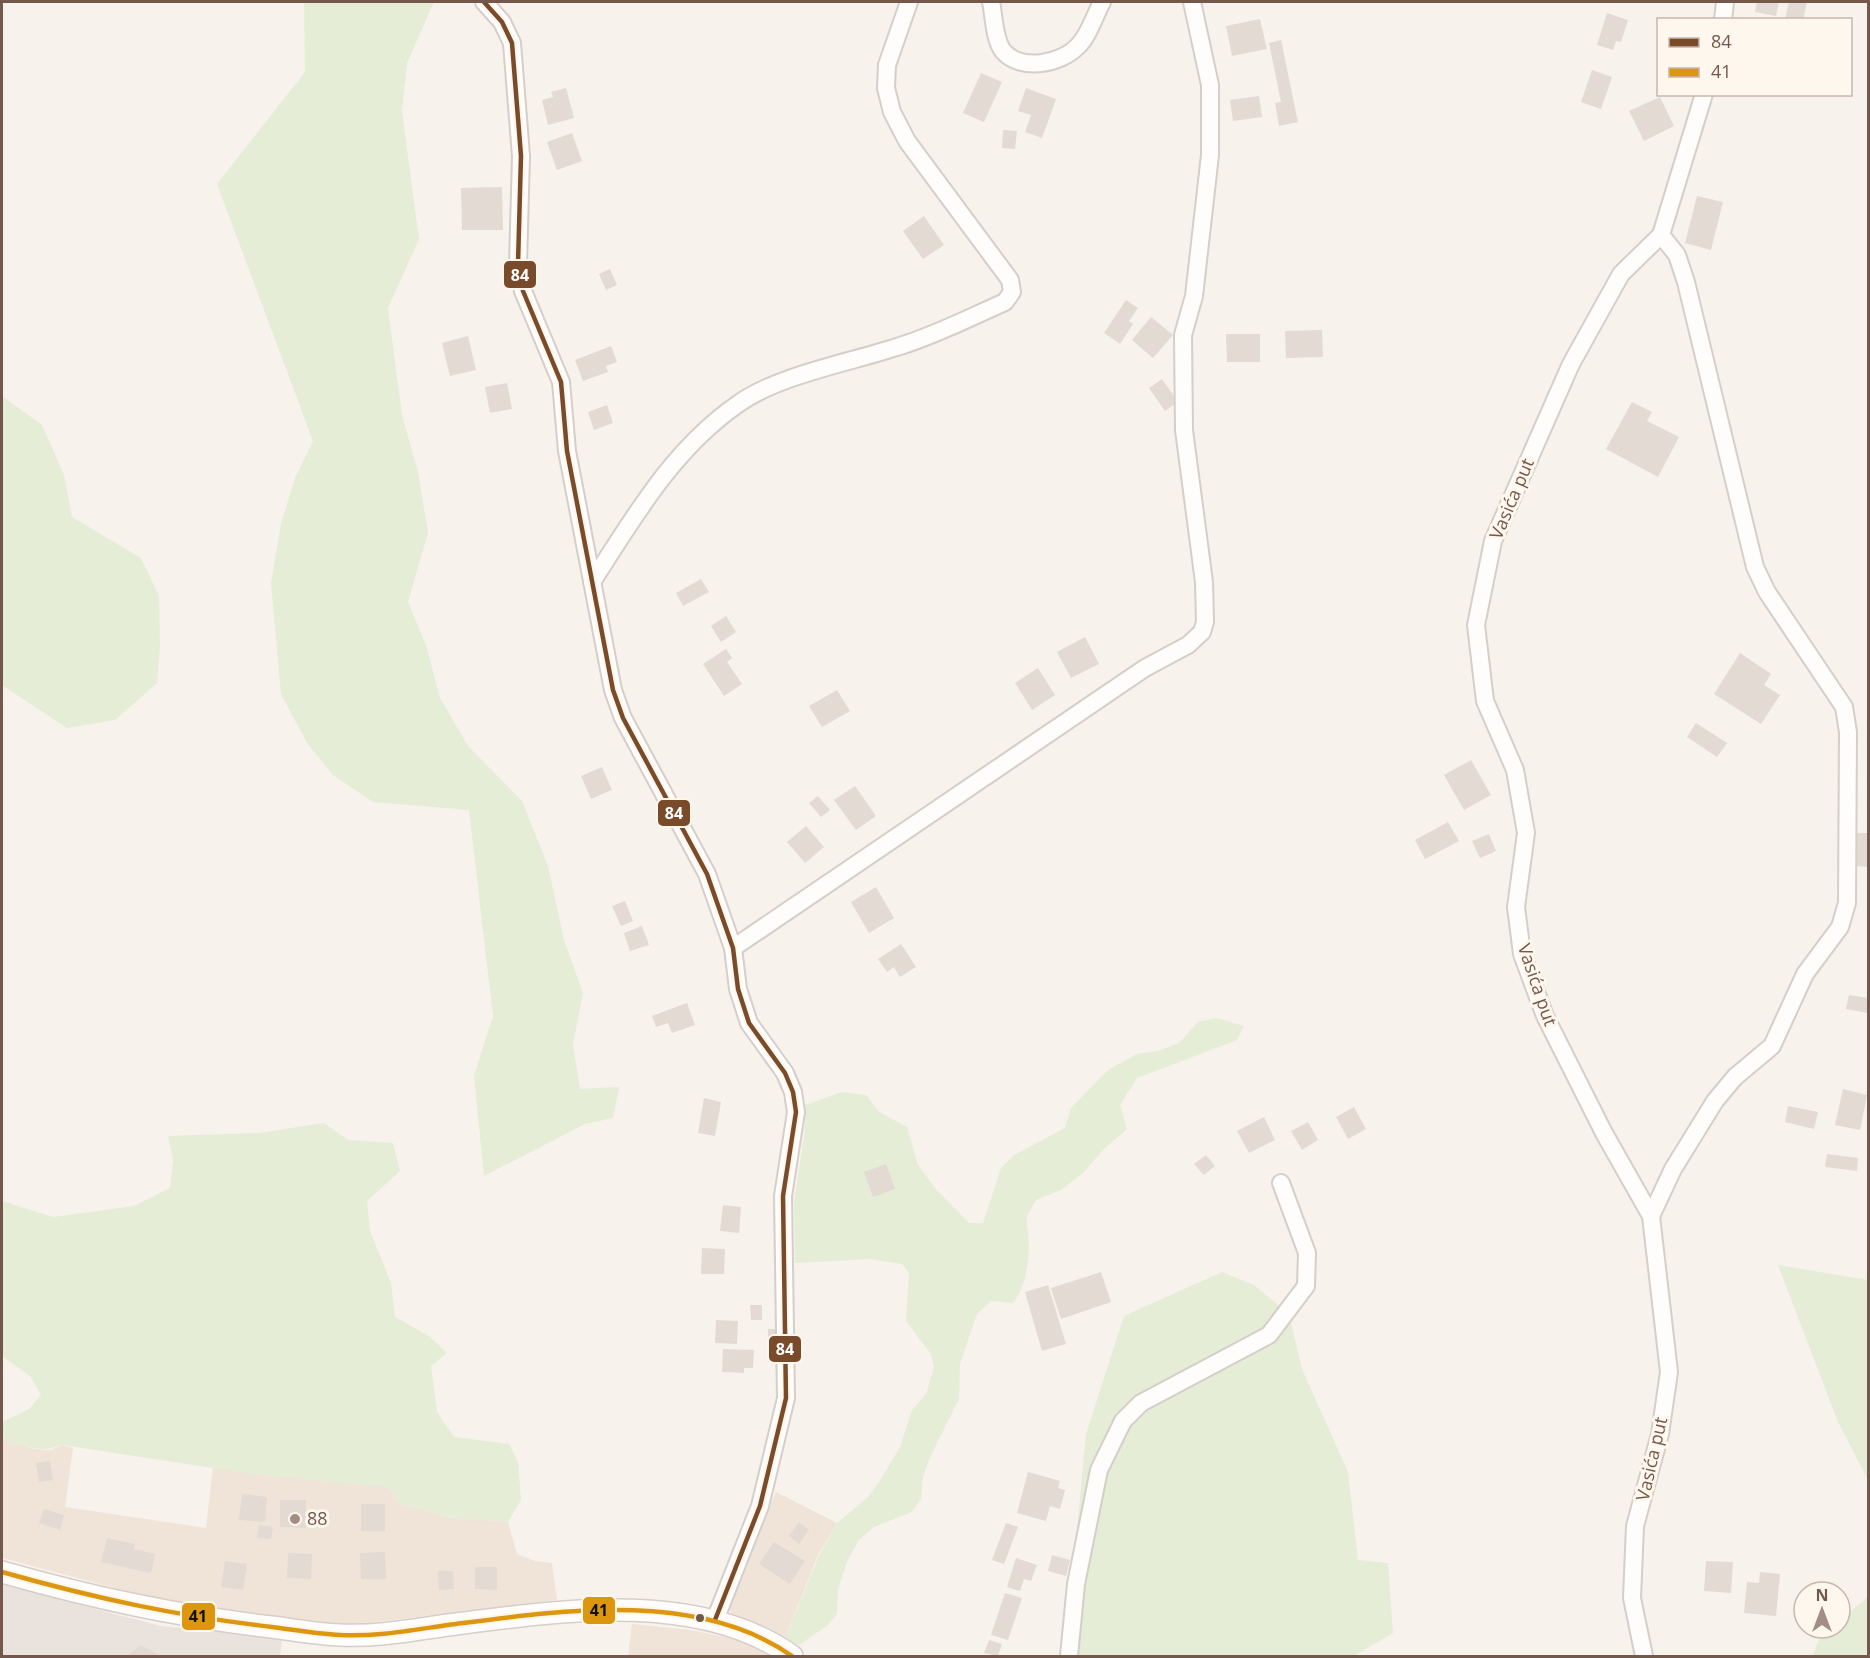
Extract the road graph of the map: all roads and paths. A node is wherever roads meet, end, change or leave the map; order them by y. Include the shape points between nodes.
1 (484, 2) edge
2 (909, 2) edge
3 (991, 2) edge
4 (1102, 2) edge
5 (1192, 2) edge
6 (1725, 2) edge
7 (1723, 18) edge
8 (1703, 96) edge
9 (1661, 235) junction
10 (592, 582) junction
11 (733, 948) junction
12 (1281, 1183) dead end
13 (1651, 1216) junction
14 (2, 1572) edge
15 (715, 1620) junction
16 (792, 1656) edge
17 (1069, 1656) edge
18 (1644, 1656) edge

1 - 10 street via 502,22 512,43 521,156 518,264 523,291 561,382 567,451
2 - 10 street via 887,64 886,88 892,112 907,141 1010,280 1012,292 1005,302 903,345 773,386 738,403 658,480
3 - 4 street via 1003,50 1017,62 1028,64 1069,55 1080,44
5 - 11 street via 1210,85 1206,198 1194,296 1183,335 1184,430 1203,582 1202,632
6 - 7 street
8 - 9 street, Vasića put
9 - 13 street, Vasića put via 1621,274 1571,364 1493,540 1476,625 1485,701 1515,770 1526,833 1516,907 1522,954 1545,1016
9 - 13 street via 1677,255 1686,282 1755,567 1844,707 1848,732 1847,891 1840,927 1805,974 1772,1047 1735,1077 1715,1101 1673,1169
10 - 11 street via 613,690 623,718 707,874
11 - 15 street via 738,989 749,1023 785,1073 796,1112 783,1196 786,1398 760,1506
12 - 17 street via 1307,1253 1306,1286 1269,1335 1141,1403 1123,1421 1099,1470 1076,1584
13 - 18 street, Vasića put via 1668,1372 1660,1434 1635,1526 1632,1598
14 - 15 street via 94,1598 205,1620 340,1635 378,1635 576,1612 679,1614
15 - 16 street via 758,1636

